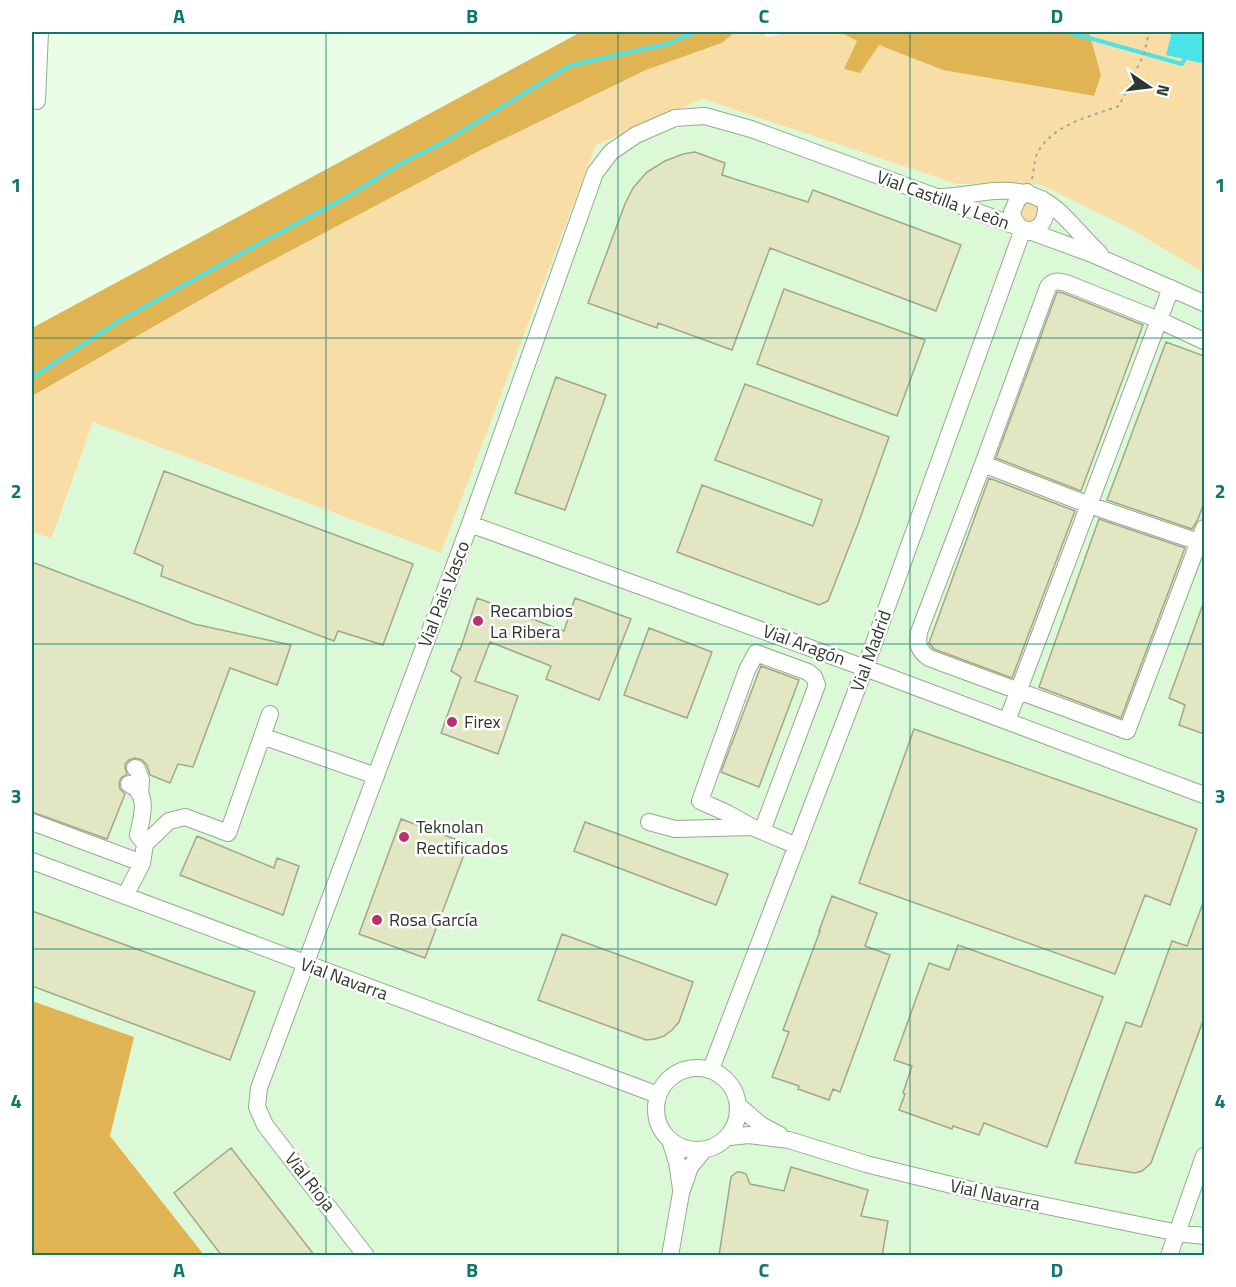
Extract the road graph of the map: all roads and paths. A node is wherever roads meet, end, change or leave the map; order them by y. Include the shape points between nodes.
1 (40, 32) edge
2 (1149, 32) edge
3 (37, 101) dead end
4 (675, 118) joint
5 (1032, 193) junction
6 (933, 196) junction
7 (1025, 230) junction
8 (1107, 260) junction
9 (1171, 288) junction
10 (1204, 303) edge
11 (1159, 320) junction
12 (1204, 341) edge
13 (983, 464) junction
14 (1089, 504) junction
15 (470, 524) junction
16 (1202, 535) edge
17 (865, 668) junction
18 (1019, 692) junction
19 (270, 714) dead end
20 (1007, 721) junction
21 (262, 736) junction
22 (376, 776) junction
23 (134, 782) dead end
24 (1204, 795) edge
25 (32, 822) edge
26 (649, 822) dead end
27 (757, 829) junction
28 (145, 844) junction
29 (797, 846) junction
30 (32, 861) edge
31 (142, 863) junction
32 (124, 896) junction
33 (305, 964) junction
34 (711, 1069) junction
35 (658, 1095) junction
36 (739, 1106) junction
37 (257, 1107) joint
38 (730, 1137) junction
39 (670, 1140) junction
40 (789, 1140) junction
41 (704, 1150) junction
42 (1204, 1156) edge
43 (681, 1193) junction
44 (1178, 1233) junction
45 (1204, 1236) edge
46 (366, 1256) edge
47 (670, 1256) edge
48 (1168, 1256) edge

1 - 3 street
2 - 5 path via 1119,106 1050,136 1037,153
4 - 6 street, Vial Castilla y Leòn via 705,116 751,129
4 - 15 street, Vial Pais Vasco via 636,135 611,152 595,173
5 - 6 street via 997,191
5 - 7 street via 1018,199 1012,212 1018,227
5 - 7 street via 1046,206 1043,222 1037,228
5 - 8 street via 1058,211
6 - 7 street, Vial Castilla y Leòn
7 - 8 street, Vial Castilla y Leòn
7 - 17 street, Vial Madrid
8 - 9 street, Vial Castilla y Leòn
9 - 10 street, Vial Castilla y Leòn
9 - 11 street
11 - 12 street
11 - 13 street via 1066,283 1052,282
11 - 14 street
13 - 14 street
13 - 18 street via 917,643 929,658
14 - 16 street
14 - 18 street
15 - 17 street, Vial Aragón
15 - 22 street, Vial Pais Vasco
16 - 18 street via 1127,731
17 - 20 street, Vial Aragón
17 - 29 street, Vial Madrid
18 - 20 street
19 - 21 street
20 - 24 street, Vial Aragón
21 - 22 street
21 - 28 street via 228,832 185,817 169,821
22 - 33 street, Vial Pais Vasco
23 - 28 street via 143,805 138,835
25 - 31 street
26 - 27 street via 675,829
27 - 27 street via 700,801 756,653 808,672 817,685
27 - 29 street
28 - 31 street
29 - 34 street, Vial Madrid
30 - 32 street, Vial Navarra
31 - 32 street
32 - 33 street, Vial Navarra
33 - 35 street, Vial Navarra
33 - 37 street, Vial Pais Vasco via 260,1088
34 - 35 street via 679,1071 666,1081
34 - 36 street via 725,1077
35 - 39 street via 658,1123
36 - 38 street
36 - 40 street, Vial Navarra via 761,1125
37 - 46 street, Vial Rioja via 265,1125
38 - 40 street, Vial Navarra
38 - 41 street
39 - 41 street via 690,1150
39 - 43 street
40 - 44 street, Vial Navarra via 974,1191
41 - 43 street via 690,1167
42 - 44 street
43 - 47 street
44 - 45 street, Vial Navarra
44 - 48 street

